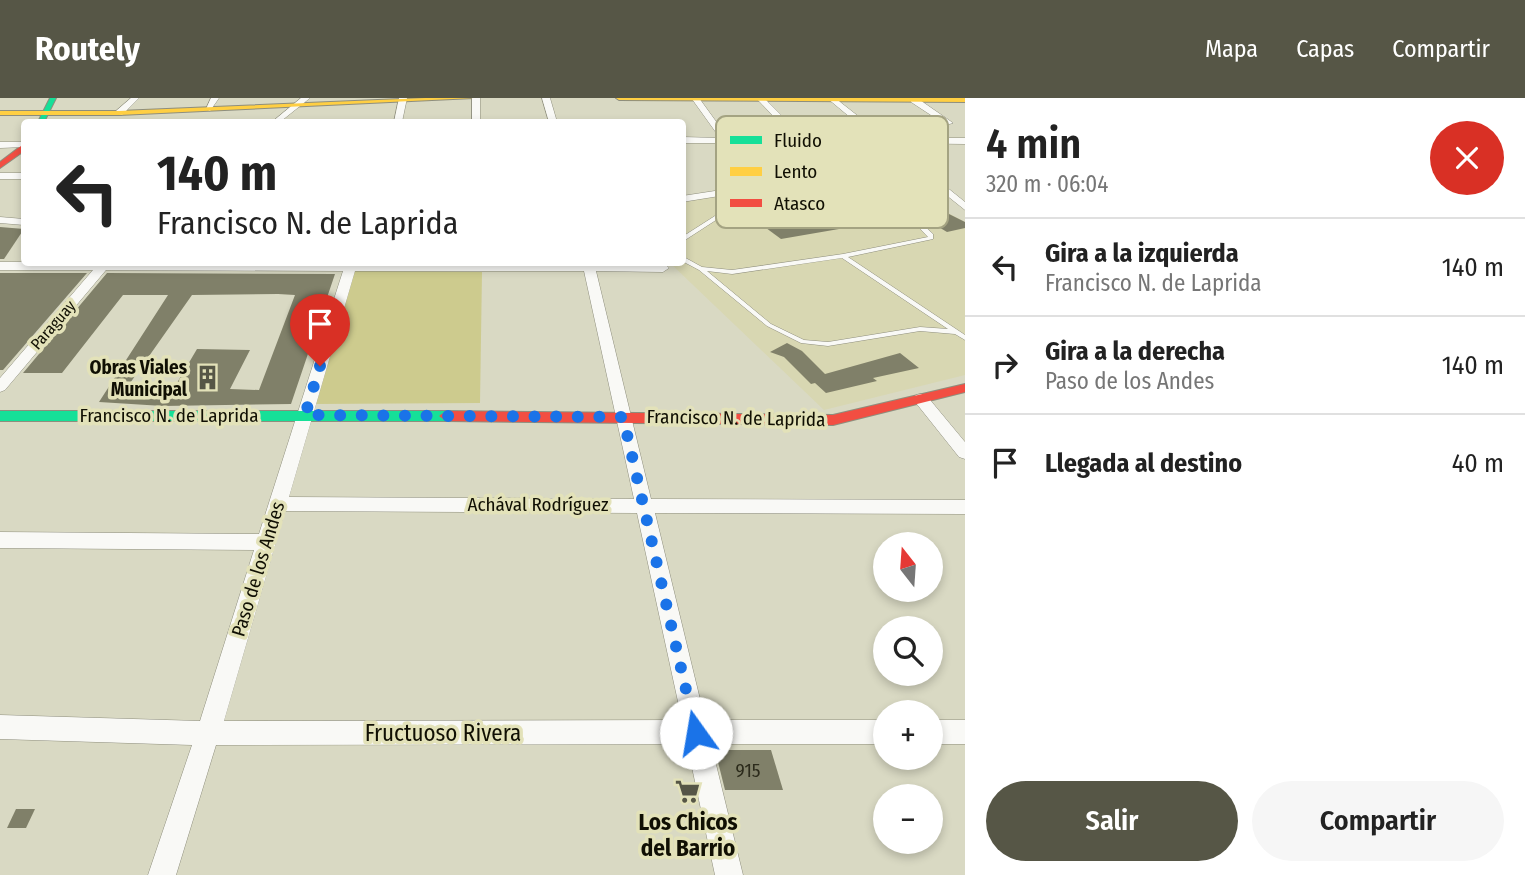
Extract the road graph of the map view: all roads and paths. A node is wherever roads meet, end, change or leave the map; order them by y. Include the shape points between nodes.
1 (135, 98) edge
2 (473, 98) edge
3 (619, 98) edge
4 (402, 99) edge
5 (549, 99) edge
6 (695, 99) edge
7 (761, 99) edge
8 (832, 99) edge
9 (914, 100) junction
10 (965, 100) edge
11 (302, 102) edge
12 (212, 105) edge
13 (46, 111) edge
14 (120, 111) junction
15 (0, 112) edge
16 (777, 116) edge
17 (853, 116) edge
18 (939, 116) edge
19 (280, 119) edge
20 (399, 119) edge
21 (476, 119) edge
22 (552, 119) edge
23 (716, 127) edge
24 (686, 140) edge
25 (716, 140) edge
26 (0, 145) edge
27 (21, 146) edge
28 (21, 148) edge
29 (0, 166) edge
30 (0, 176) edge
31 (21, 176) edge
32 (948, 193) edge
33 (716, 194) edge
34 (686, 198) edge
35 (965, 207) edge
36 (716, 218) edge
37 (0, 220) edge
38 (21, 222) edge
39 (923, 228) edge
40 (686, 237) edge
41 (842, 256) junction
42 (686, 260) edge
43 (0, 266) edge
44 (21, 266) edge
45 (102, 266) edge
46 (351, 266) edge
47 (589, 266) edge
48 (614, 266) edge
49 (663, 268) dead end
50 (701, 269) junction
51 (956, 332) junction
52 (965, 338) edge
53 (0, 387) edge
54 (965, 388) edge
55 (921, 399) junction
56 (305, 415) junction
57 (0, 416) edge
58 (623, 417) junction
59 (965, 453) edge
60 (278, 504) junction
61 (643, 504) junction
62 (965, 507) edge
63 (0, 540) edge
64 (266, 542) junction
65 (0, 727) edge
66 (873, 732) edge
67 (943, 732) edge
68 (965, 732) edge
69 (208, 733) junction
70 (696, 733) junction
71 (162, 875) edge
72 (729, 875) edge

1 - 14 street
2 - 4 main road
2 - 21 street
3 - 6 main road
4 - 11 main road
4 - 20 street
5 - 22 street
6 - 7 main road
6 - 23 street
7 - 8 main road
7 - 16 street
8 - 9 main road
8 - 17 street
9 - 10 main road
9 - 18 street
11 - 12 main road
11 - 19 street
12 - 14 main road
13 - 14 main road
13 - 15 main road
24 - 25 street
26 - 27 street
28 - 29 main road
30 - 31 street
32 - 35 street
33 - 34 street
36 - 40 lane
37 - 38 street
39 - 41 lane via 931,238
41 - 50 lane via 732,272
41 - 51 lane
42 - 50 lane
43 - 44 street
45 - 53 street, Paraguay
46 - 56 street, Paso de los Andes
47 - 58 street
48 - 49 street
50 - 51 lane via 769,325 816,345 920,329
51 - 52 lane
54 - 55 main road, Francisco N. de Laprida
55 - 58 main road, Francisco N. de Laprida via 833,420
55 - 59 street
56 - 57 main road, Francisco N. de Laprida
56 - 58 main road, Francisco N. de Laprida
56 - 60 street, Paso de los Andes
58 - 61 street
60 - 61 street, Achával Rodríguez
60 - 64 street, Paso de los Andes
61 - 62 street, Achával Rodríguez
61 - 70 street
63 - 64 street
64 - 69 street, Paso de los Andes
65 - 69 street, Fructuoso Rivera
66 - 70 street, Fructuoso Rivera
67 - 68 street
69 - 70 street, Fructuoso Rivera
69 - 71 street, Paso de los Andes
70 - 72 street

